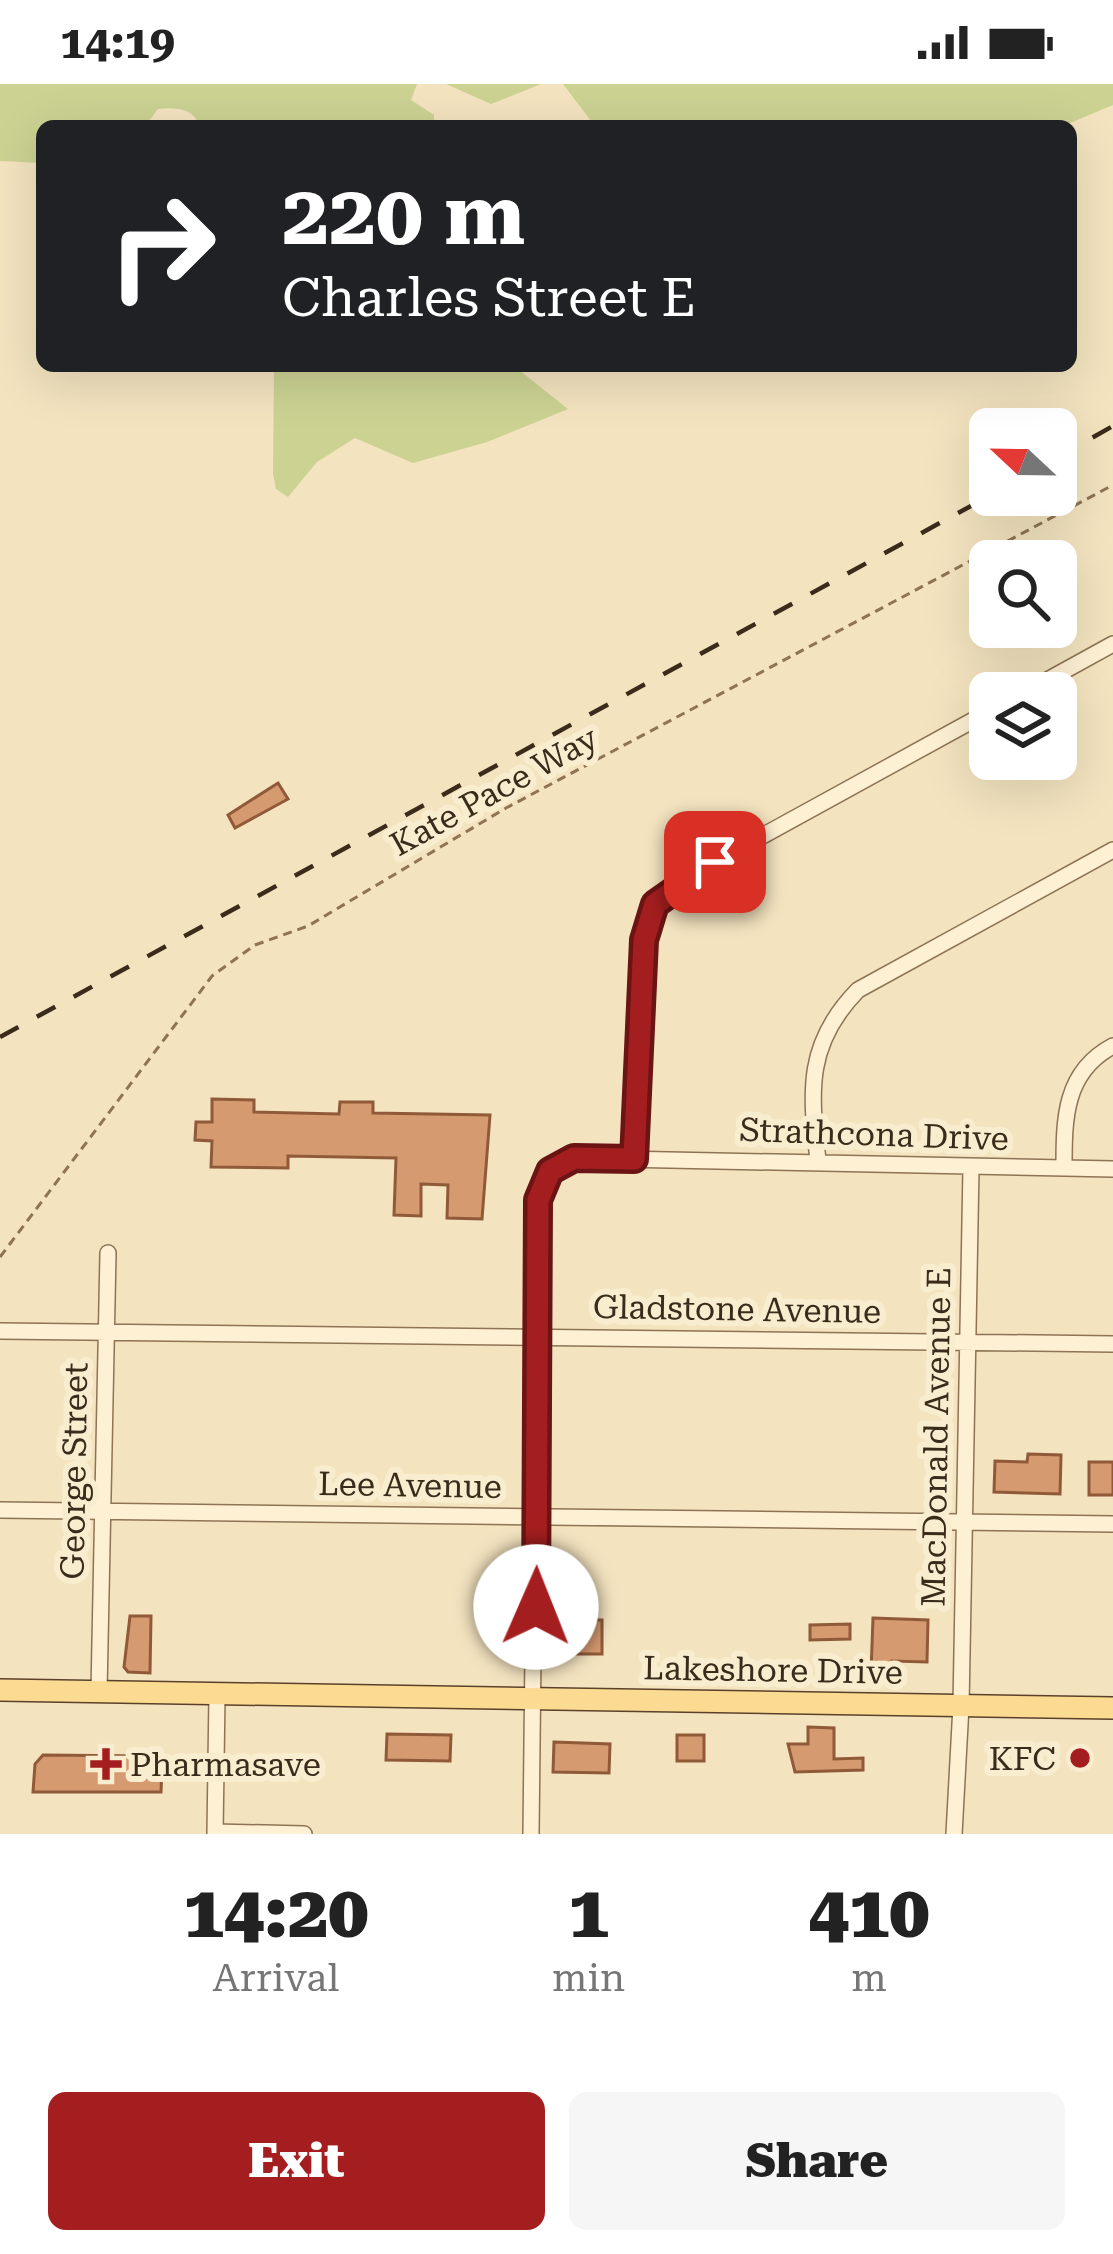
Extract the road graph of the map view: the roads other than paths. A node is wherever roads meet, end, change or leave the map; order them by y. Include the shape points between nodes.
1 (1113, 644) edge
2 (1062, 672) edge
3 (969, 723) edge
4 (1113, 850) edge
5 (1113, 1046) edge
6 (634, 1159) junction
7 (818, 1160) junction
8 (971, 1168) junction
9 (1064, 1168) junction
10 (1113, 1169) edge
11 (108, 1252) dead end
12 (0, 1331) edge
13 (107, 1333) junction
14 (539, 1337) junction
15 (968, 1341) junction
16 (1113, 1344) edge
17 (0, 1510) edge
18 (104, 1511) junction
19 (538, 1516) junction
20 (964, 1519) junction
21 (1113, 1524) edge
22 (0, 1690) edge
23 (99, 1690) junction
24 (217, 1695) junction
25 (535, 1699) junction
26 (962, 1706) junction
27 (1113, 1708) edge
28 (215, 1833) edge
29 (304, 1834) edge
30 (531, 1834) edge
31 (954, 1834) edge

1 - 2 street
3 - 6 street via 684,879 655,904 644,940
4 - 7 street via 858,990 829,1019 813,1090
5 - 9 street via 1073,1083
6 - 7 street, Strathcona Drive
6 - 14 street, Strathcona Drive via 574,1158 550,1171 538,1200
7 - 8 street, Strathcona Drive
8 - 9 street, Strathcona Drive
8 - 15 street, MacDonald Avenue E
9 - 10 street, Strathcona Drive
11 - 13 street, George Street
12 - 13 street, Gladstone Avenue
13 - 14 street, Gladstone Avenue
13 - 18 street, George Street
14 - 15 street, Gladstone Avenue
14 - 19 street, Strathcona Drive
15 - 16 street, Gladstone Avenue
15 - 20 street, MacDonald Avenue E
17 - 18 street, Lee Avenue
18 - 19 street, Lee Avenue
18 - 23 street, George Street
19 - 20 street, Lee Avenue
19 - 25 street, Strathcona Drive
20 - 21 street
20 - 26 street, MacDonald Avenue E
22 - 23 main road, Lakeshore Drive
23 - 24 main road, Lakeshore Drive
24 - 25 main road, Lakeshore Drive
24 - 28 street
25 - 26 main road, Lakeshore Drive
25 - 30 street, Strathcona Drive
26 - 27 main road, Lakeshore Drive
26 - 31 street, MacDonald Avenue E
28 - 29 street

